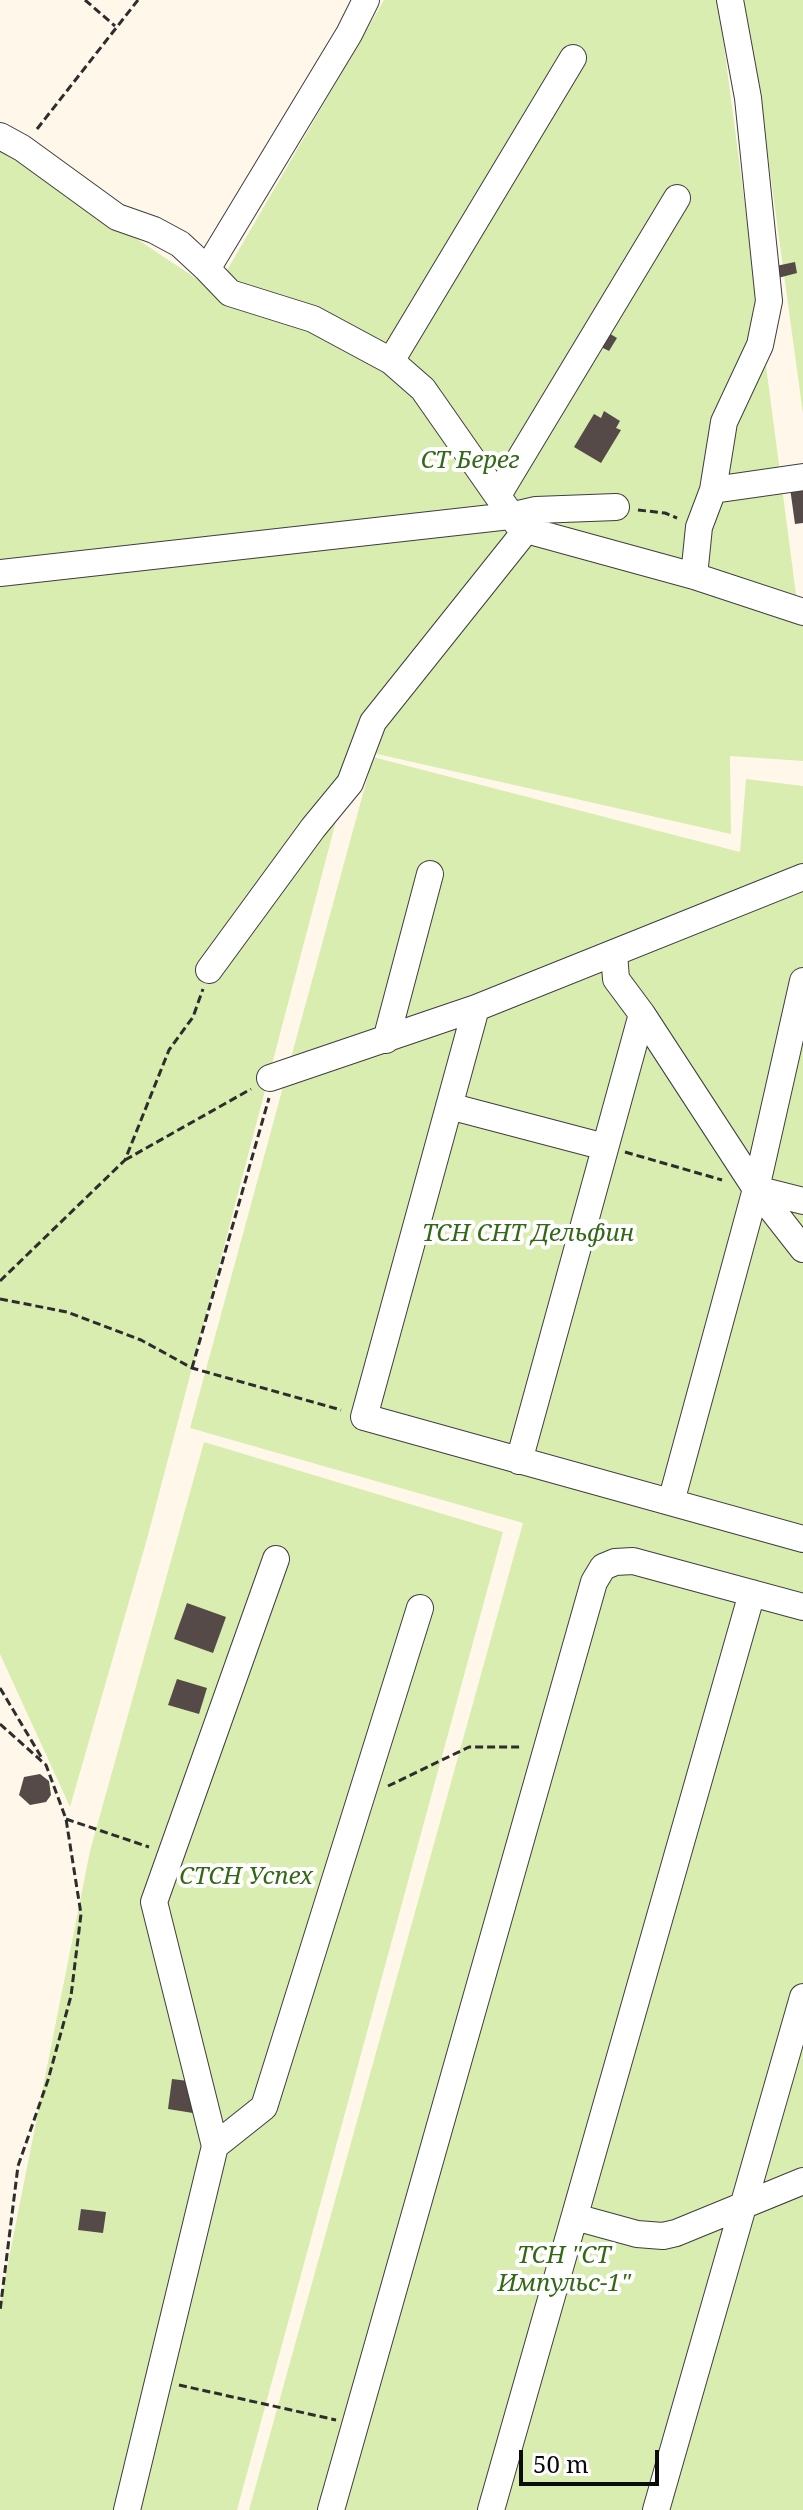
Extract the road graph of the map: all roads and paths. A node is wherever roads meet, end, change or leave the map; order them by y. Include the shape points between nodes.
1 (85, 0) edge
2 (138, 0) edge
3 (366, 0) edge
4 (730, 0) edge
5 (116, 27) junction
6 (573, 58) dead end
7 (11, 142) edge
8 (677, 198) dead end
9 (207, 269) junction
10 (391, 361) junction
11 (803, 477) edge
12 (713, 490) junction
13 (616, 507) joint
14 (512, 513) junction
15 (699, 527) junction
16 (0, 573) edge
17 (694, 576) junction
18 (803, 612) edge
19 (430, 874) dead end
20 (803, 877) edge
21 (614, 953) junction
22 (209, 970) joint
23 (803, 981) edge
24 (476, 1008) junction
25 (642, 1014) junction
26 (386, 1040) junction
27 (270, 1078) junction
28 (449, 1106) junction
29 (605, 1147) junction
30 (125, 1160) junction
31 (756, 1189) junction
32 (803, 1201) edge
33 (803, 1249) edge
34 (0, 1281) edge
35 (0, 1299) edge
36 (192, 1368) junction
37 (364, 1417) junction
38 (519, 1461) junction
39 (671, 1502) junction
40 (803, 1539) edge
41 (276, 1559) dead end
42 (752, 1593) junction
43 (803, 1607) edge
44 (420, 1608) dead end
45 (0, 1688) edge
46 (0, 1724) edge
47 (547, 1747) junction
48 (46, 1765) junction
49 (360, 1800) junction
50 (66, 1819) junction
51 (172, 1855) junction
52 (803, 1997) edge
53 (215, 2146) junction
54 (803, 2181) edge
55 (742, 2205) junction
56 (575, 2217) junction
57 (0, 2311) edge
58 (158, 2381) junction
59 (355, 2424) junction
60 (127, 2510) edge
61 (331, 2510) edge
62 (491, 2510) edge
63 (656, 2510) edge

1 - 5 path
2 - 5 path
3 - 9 street
4 - 12 street via 748,98 769,301 760,345 724,422
5 - 7 path
6 - 10 street
7 - 9 street via 117,217 180,244
8 - 14 street
9 - 10 street via 230,293 313,319
10 - 14 street via 423,389
11 - 12 street
12 - 15 street
13 - 14 street
13 - 15 path via 665,513
14 - 16 street
14 - 17 street
14 - 22 street via 373,722 350,783
15 - 17 street
17 - 18 street
19 - 26 street
20 - 21 street
21 - 24 street
21 - 25 street via 616,979
22 - 30 path via 193,1017 169,1050
23 - 31 street
24 - 26 street
24 - 28 street
25 - 29 street
25 - 31 street
26 - 27 street
27 - 30 path
27 - 36 path via 272,1088
28 - 29 street
28 - 37 street
29 - 31 path
29 - 38 street
30 - 34 path
31 - 32 street
31 - 33 street
31 - 39 street
35 - 36 path via 67,1312 141,1340
36 - 37 path
37 - 38 street
38 - 39 street
39 - 40 street
41 - 51 street
42 - 43 street
42 - 47 street via 633,1561 603,1567 594,1582
42 - 56 street
44 - 49 street
45 - 48 path
46 - 48 path
47 - 49 path via 469,1747
47 - 59 street
48 - 50 path
49 - 53 street via 264,2107
50 - 51 path
50 - 57 path via 81,1914 71,1996 18,2166
51 - 53 street via 154,1902
52 - 55 street
53 - 58 street
54 - 55 street
55 - 56 street via 663,2236
55 - 63 street
56 - 62 street
58 - 59 path
58 - 60 street
59 - 61 street

